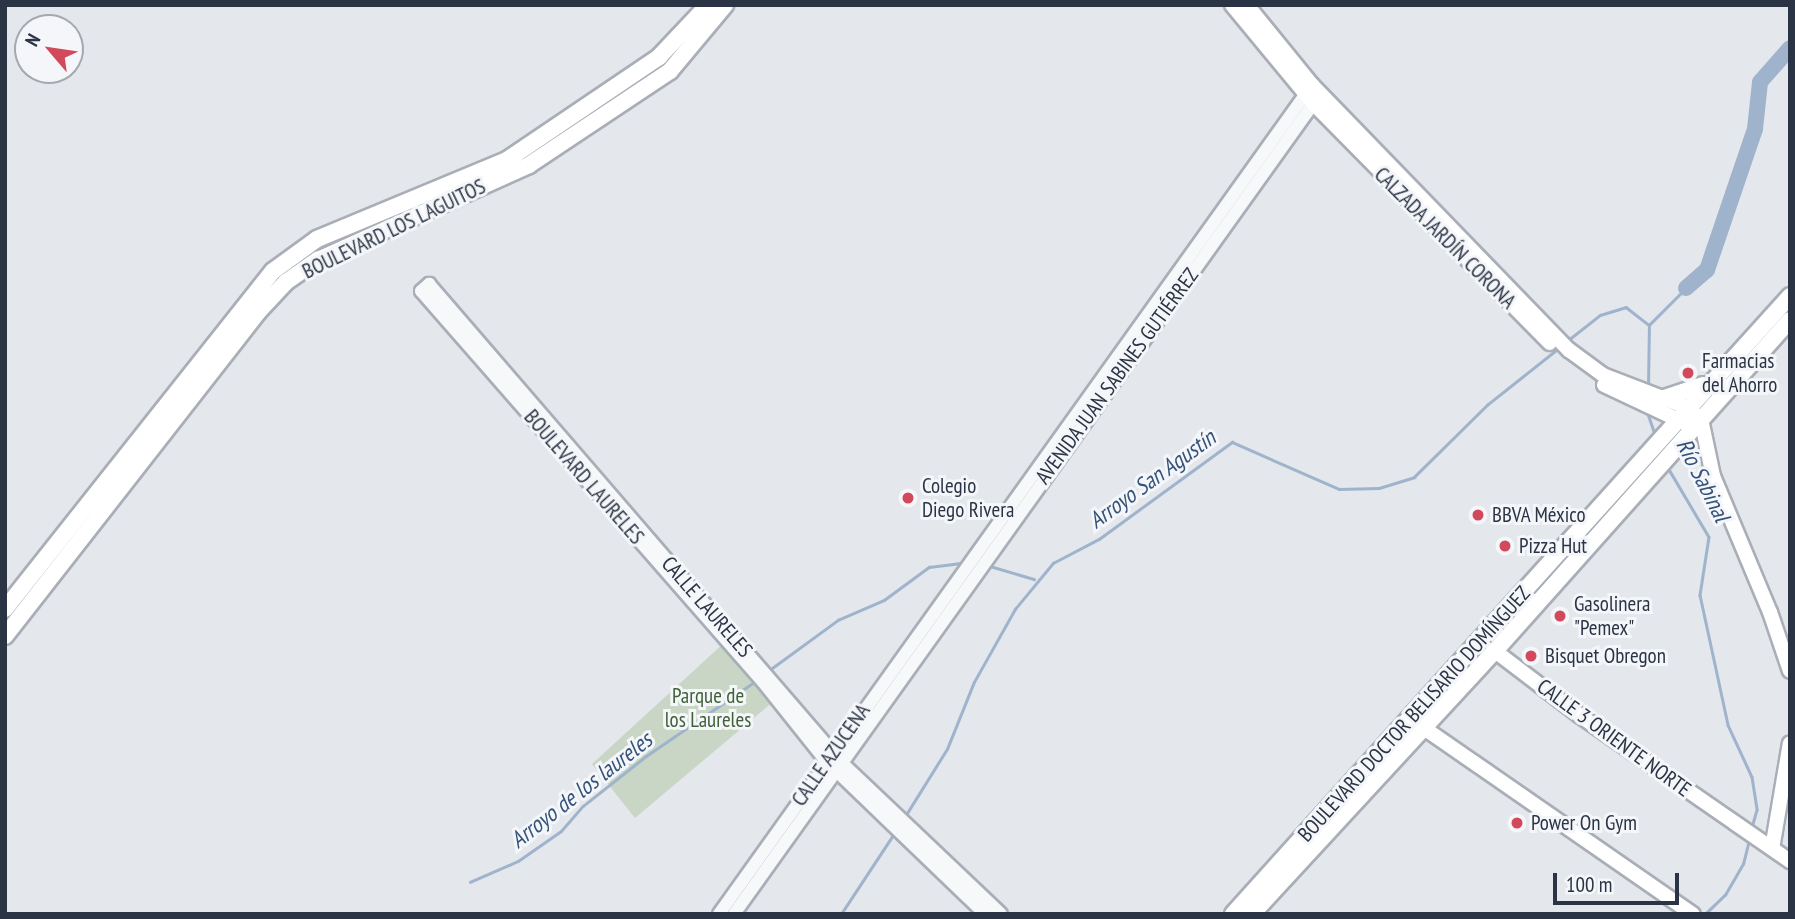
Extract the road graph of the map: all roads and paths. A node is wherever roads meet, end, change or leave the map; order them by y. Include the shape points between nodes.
1 (708, 5) edge
2 (725, 5) edge
3 (1231, 5) edge
4 (1247, 5) edge
5 (1313, 94) junction
6 (402, 203) junction
7 (402, 222) junction
8 (425, 288) dead end
9 (1790, 296) edge
10 (1790, 320) edge
11 (1709, 383) junction
12 (1660, 401) junction
13 (1678, 416) junction
14 (1695, 430) junction
15 (1009, 518) junction
16 (946, 604) junction
17 (5, 609) edge
18 (1499, 620) junction
19 (5, 636) edge
20 (1495, 651) junction
21 (1465, 659) junction
22 (1790, 671) edge
23 (1424, 728) junction
24 (1790, 743) edge
25 (828, 756) junction
26 (838, 767) junction
27 (909, 835) junction
28 (1770, 843) junction
29 (1790, 860) edge
30 (1693, 913) edge
31 (719, 914) edge
32 (734, 914) edge
33 (985, 914) edge
34 (1001, 914) edge
35 (1233, 914) edge
36 (1252, 914) edge

1 - 6 main road, BOULEVARD LOS LAGUITOS via 659,57 508,160
2 - 7 main road, BOULEVARD LOS LAGUITOS via 670,71 529,165
3 - 5 main road, CALZADA JARDÍN CORONA
4 - 5 main road, CALZADA JARDÍN CORONA
5 - 12 main road, CALZADA JARDÍN CORONA via 1596,381
5 - 15 street
6 - 7 main road
6 - 17 main road, BOULEVARD LOS LAGUITOS via 317,239 273,271
7 - 19 main road, BOULEVARD LOS LAGUITOS via 318,260 277,292
8 - 25 street, BOULEVARD LAURELES
9 - 11 main road, BOULEVARD DOCTOR BELISARIO DOMÍNGUEZ
10 - 14 main road, BOULEVARD DOCTOR BELISARIO DOMÍNGUEZ
11 - 12 main road
11 - 13 main road, BOULEVARD DOCTOR BELISARIO DOMÍNGUEZ
12 - 13 main road, CALZADA JARDÍN CORONA
13 - 14 main road, CALZADA JARDÍN CORONA
13 - 18 main road, BOULEVARD DOCTOR BELISARIO DOMÍNGUEZ
14 - 20 main road, BOULEVARD DOCTOR BELISARIO DOMÍNGUEZ
14 - 22 main road
15 - 16 street via 985,560
15 - 16 street via 971,559
16 - 25 street, CALLE AZUCENA
16 - 26 street
18 - 20 main road
18 - 21 main road, BOULEVARD DOCTOR BELISARIO DOMÍNGUEZ
20 - 21 main road
20 - 23 main road, BOULEVARD DOCTOR BELISARIO DOMÍNGUEZ
20 - 28 main road, CALLE 3 ORIENTE NORTE via 1735,823
21 - 35 main road, BOULEVARD DOCTOR BELISARIO DOMÍNGUEZ
23 - 30 main road
23 - 36 main road, BOULEVARD DOCTOR BELISARIO DOMÍNGUEZ
24 - 28 main road
25 - 26 street, BOULEVARD LAURELES
25 - 31 street, CALLE AZUCENA
26 - 27 street, BOULEVARD LAURELES
26 - 32 street
27 - 33 street
27 - 34 street
28 - 29 main road

